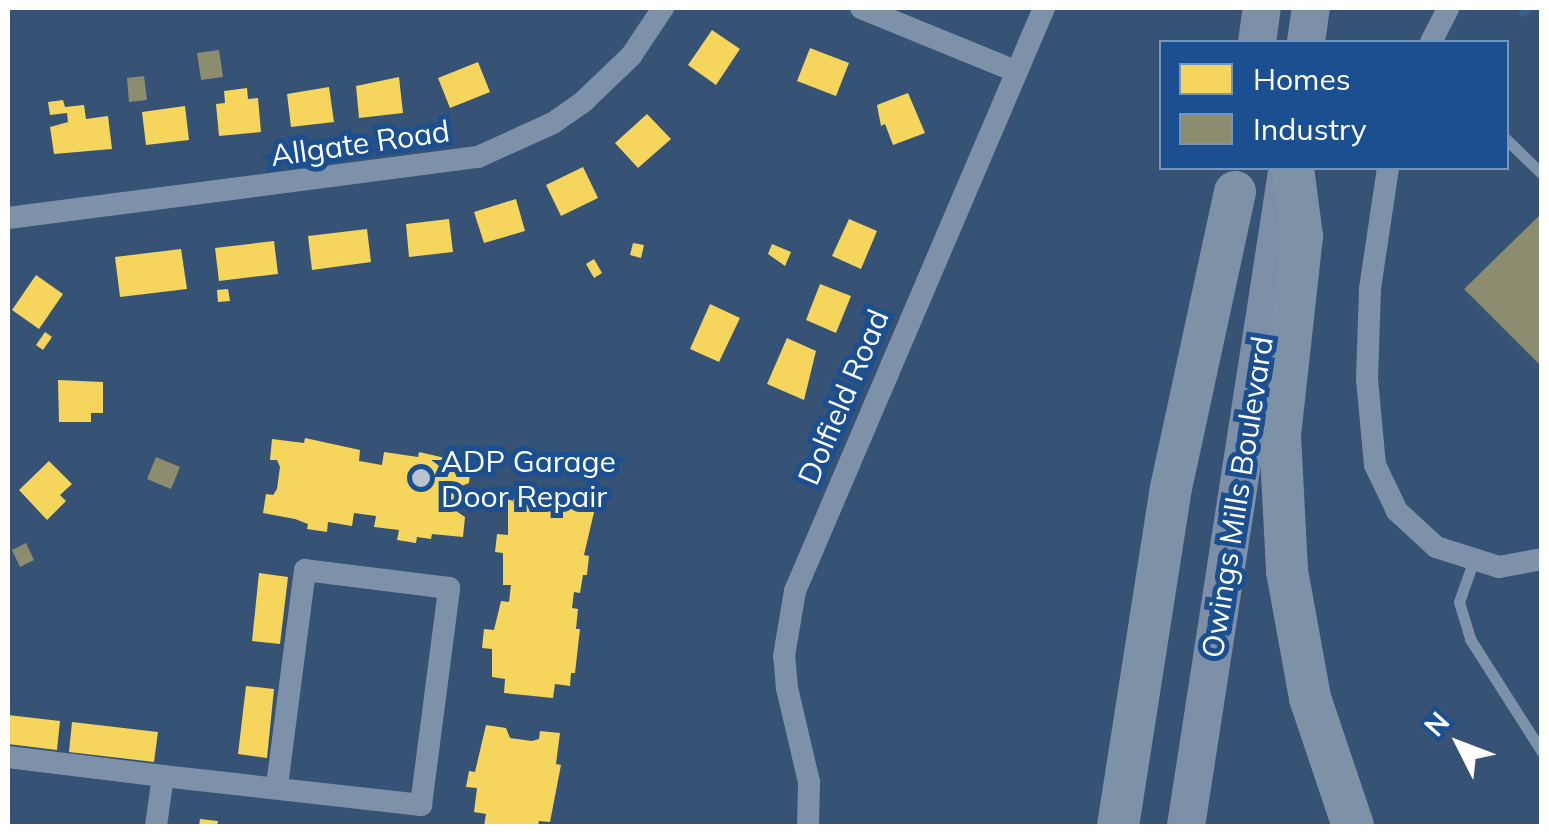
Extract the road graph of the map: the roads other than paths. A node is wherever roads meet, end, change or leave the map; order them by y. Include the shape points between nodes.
1 (664, 8) edge
2 (861, 8) edge
3 (1044, 8) edge
4 (1262, 8) edge
5 (1284, 8) edge
6 (1312, 8) edge
7 (1448, 8) edge
8 (1257, 40) edge
9 (1279, 40) edge
10 (1306, 40) edge
11 (1432, 40) edge
12 (1016, 71) junction
13 (1509, 142) edge
14 (1290, 170) edge
15 (1290, 170) edge
16 (1388, 170) edge
17 (1542, 174) edge
18 (1245, 176) edge
19 (8, 218) edge
20 (1542, 559) edge
21 (1473, 562) junction
22 (1542, 752) edge
23 (8, 757) edge
24 (163, 776) junction
25 (277, 787) junction
26 (156, 826) edge
27 (808, 826) edge
28 (1118, 826) edge
29 (1138, 826) edge
30 (1183, 826) edge
31 (1353, 826) edge

1 - 19 street, Allgate Road via 630,56 584,101 478,157
2 - 12 street
3 - 12 street, Dolfield Road
4 - 8 main road
5 - 9 main road
6 - 10 main road
7 - 11 street
12 - 27 street, Dolfield Road via 795,591 784,656 809,782
13 - 17 lane
14 - 30 main road, Owings Mills Boulevard
15 - 31 highway via 1302,236 1280,436 1288,571 1310,698
16 - 21 street via 1370,289 1367,379 1375,466 1397,511 1415,530
18 - 28 highway via 1171,488
18 - 29 main road, Owings Mills Boulevard
18 - 30 main road via 1186,672
20 - 21 street via 1499,567
21 - 22 lane via 1459,602 1470,639
23 - 24 street
24 - 25 street
24 - 26 street
25 - 25 street via 421,805 448,588 304,570

